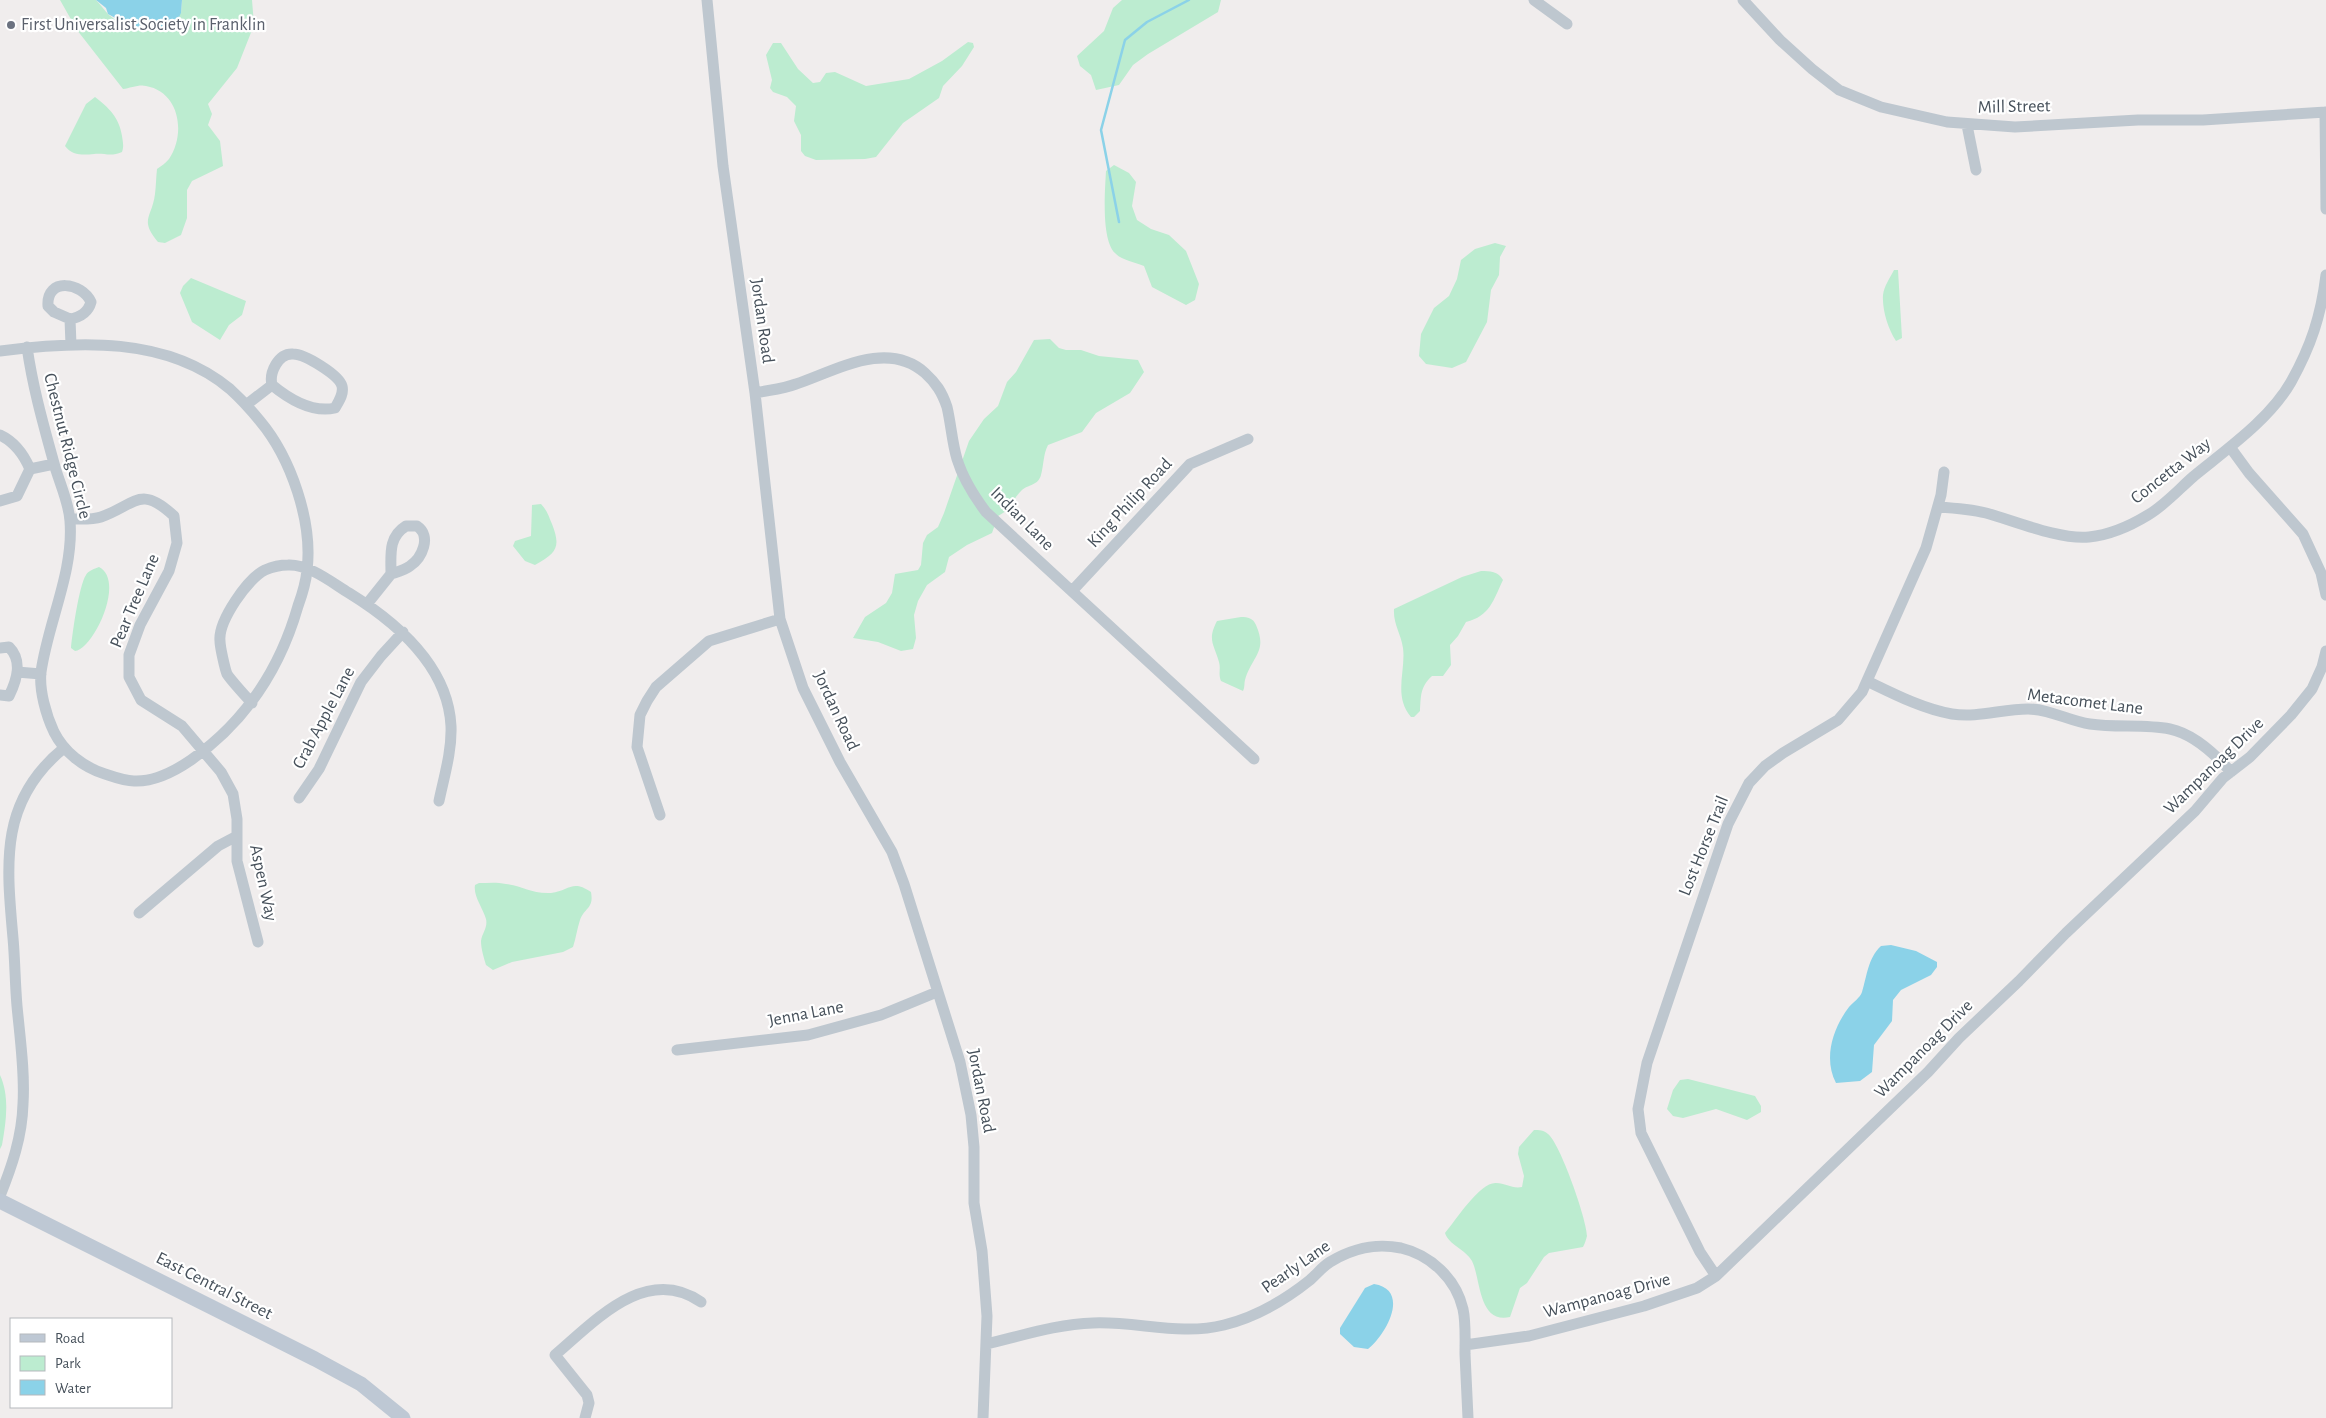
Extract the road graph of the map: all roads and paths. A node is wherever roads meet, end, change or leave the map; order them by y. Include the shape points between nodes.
1 (707, 0) edge
2 (1534, 0) edge
3 (1743, 0) edge
4 (1567, 24) dead end
5 (2325, 112) edge
6 (1967, 125) junction
7 (1976, 170) dead end
8 (2326, 209) edge
9 (2326, 275) edge
10 (70, 319) dead end
11 (70, 346) junction
12 (27, 348) junction
13 (0, 351) edge
14 (272, 385) junction
15 (755, 393) junction
16 (246, 405) junction
17 (0, 436) edge
18 (1248, 439) dead end
19 (2230, 448) junction
20 (54, 464) junction
21 (30, 469) junction
22 (1944, 472) dead end
23 (0, 501) edge
24 (1938, 507) junction
25 (70, 520) junction
26 (308, 569) junction
27 (391, 574) dead end
28 (1072, 591) junction
29 (2326, 595) edge
30 (367, 604) junction
31 (780, 619) junction
32 (403, 632) junction
33 (0, 648) edge
34 (2326, 652) edge
35 (17, 672) junction
36 (41, 674) junction
37 (1868, 681) junction
38 (0, 695) edge
39 (252, 703) junction
40 (64, 748) junction
41 (202, 752) junction
42 (1254, 759) dead end
43 (2231, 772) junction
44 (298, 798) dead end
45 (440, 801) dead end
46 (660, 815) dead end
47 (235, 837) junction
48 (139, 913) dead end
49 (258, 942) dead end
50 (937, 992) junction
51 (677, 1050) dead end
52 (0, 1196) edge
53 (0, 1201) edge
54 (1716, 1276) junction
55 (701, 1302) dead end
56 (986, 1344) junction
57 (1465, 1345) junction
58 (403, 1418) edge
59 (585, 1418) edge
60 (983, 1418) edge
61 (1468, 1418) edge

1 - 15 street, Jordan Road via 731,230
2 - 4 street
3 - 6 street, Mill Street via 1780,40 1839,90 1881,107
5 - 6 street, Mill Street via 2015,127
5 - 8 street
6 - 7 street
9 - 19 street, Concetta Way via 2322,308 2312,341 2291,382 2280,399
10 - 11 street
11 - 12 street, Chestnut Ridge Circle
11 - 16 street, Chestnut Ridge Circle via 126,346 161,353 200,370 229,388
12 - 13 street, Chestnut Ridge Circle
12 - 20 street, Chestnut Ridge Circle via 32,385
14 - 14 street via 285,396 312,408 335,408 342,395 338,378 313,361 293,354 284,356 274,366 270,378
14 - 16 street
15 - 28 street, Indian Lane via 794,385 858,362 881,358 891,358 920,369 938,385 947,407 957,459 974,496 986,512
15 - 31 street, Jordan Road
16 - 26 street, Chestnut Ridge Circle via 279,448 299,495
17 - 21 street via 24,456
18 - 28 street, King Philip Road via 1190,464
19 - 24 street, Concetta Way via 2148,515 2110,534 2086,538 2064,535 1987,513
19 - 29 street via 2303,534 2322,573
20 - 21 street
20 - 25 street, Chestnut Ridge Circle
21 - 23 street via 17,496
22 - 24 street, Lost Horse Trail
24 - 37 street, Lost Horse Trail via 1926,548
25 - 36 street, Chestnut Ridge Circle via 66,569
25 - 41 street, Pear Tree Lane via 101,517 139,499 159,502 174,516 177,543 169,571 140,625 129,654 129,677 141,700 182,726
26 - 30 street
26 - 39 street, Chestnut Ridge Circle via 287,642
26 - 39 street via 286,564 261,572 222,623 220,641 227,674
27 - 30 street
28 - 42 street, Indian Lane
30 - 32 street
31 - 46 street via 709,641 656,687 647,701 640,715 637,747
31 - 50 street, Jordan Road via 803,688 840,762 892,852
32 - 44 street, Crab Apple Lane via 361,682 319,769
32 - 45 street via 436,676 450,717 450,744
33 - 35 street via 12,650 18,664
34 - 43 street, Wampanoag Drive via 2312,689 2291,715
35 - 36 street
35 - 38 street via 9,696
36 - 40 street, Chestnut Ridge Circle via 43,696 51,722
37 - 43 street, Metacomet Lane via 1913,702 1954,714 1979,716 2026,709 2057,713 2088,724 2172,730 2202,745
37 - 54 street, Lost Horse Trail via 1838,720 1783,753 1749,783 1728,824 1647,1063 1638,1109 1641,1133 1700,1252
39 - 41 street, Chestnut Ridge Circle
40 - 41 street, Chestnut Ridge Circle via 96,772 136,782 166,774
40 - 52 street via 32,779 17,805 8,836 8,890 24,1102 21,1132
41 - 47 street, Aspen Way via 221,772 233,794
43 - 54 street, Wampanoag Drive via 2195,811
47 - 48 street via 218,846
47 - 49 street, Aspen Way via 237,861
50 - 51 street, Jenna Lane via 881,1015 808,1035
50 - 56 street, Jordan Road via 960,1062 973,1126 974,1203 982,1251
53 - 58 main road, East Central Street via 361,1384
54 - 57 street, Wampanoag Drive via 1682,1294 1644,1306 1528,1336
55 - 59 street via 689,1293 654,1288 608,1310 555,1354 587,1395 589,1403
56 - 57 street, Pearly Lane via 1092,1323 1181,1330 1226,1325 1267,1309 1346,1253 1378,1245 1410,1250 1441,1270 1455,1290 1462,1308
56 - 60 street, Jordan Road
57 - 61 street, Pearly Lane

